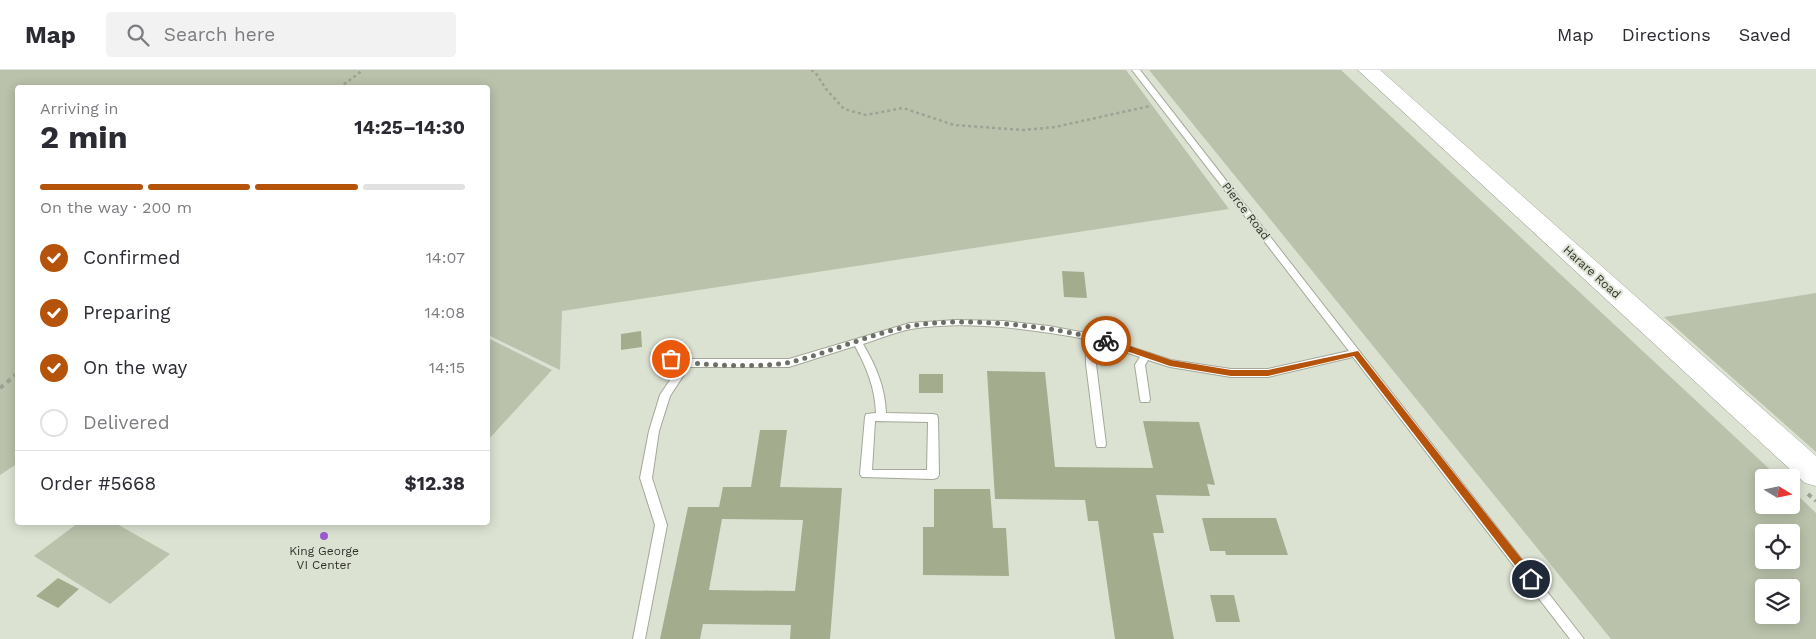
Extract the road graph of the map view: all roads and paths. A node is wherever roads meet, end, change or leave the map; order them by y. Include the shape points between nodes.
1 (363, 70) edge
2 (811, 70) edge
3 (1136, 70) edge
4 (1368, 70) edge
5 (343, 85) edge
6 (1163, 104) junction
7 (1091, 337) junction
8 (857, 342) junction
9 (1356, 353) junction
10 (656, 355) dead end
11 (1146, 355) junction
12 (686, 363) junction
13 (15, 376) edge
14 (0, 388) edge
15 (1145, 399) dead end
16 (881, 417) junction
17 (1101, 444) dead end
18 (1816, 474) edge
19 (639, 639) edge
20 (1578, 639) edge

1 - 5 path
2 - 6 path via 844,109 866,115 904,108 954,125 994,129 1055,127
3 - 6 lane, Pierce Road
4 - 18 highway, Harare Road
6 - 9 lane, Pierce Road
7 - 8 lane via 1012,325 956,323 910,326
7 - 11 lane
7 - 17 lane via 1091,364
8 - 12 lane via 789,362
8 - 16 lane via 873,369 881,394
9 - 11 lane via 1268,373 1231,373 1196,368
9 - 20 lane, Pierce Road
10 - 12 lane
11 - 15 lane via 1140,365
12 - 19 lane via 665,395 654,431 646,478 662,525
13 - 14 path
16 - 16 lane via 933,418 933,475 866,474 870,417

